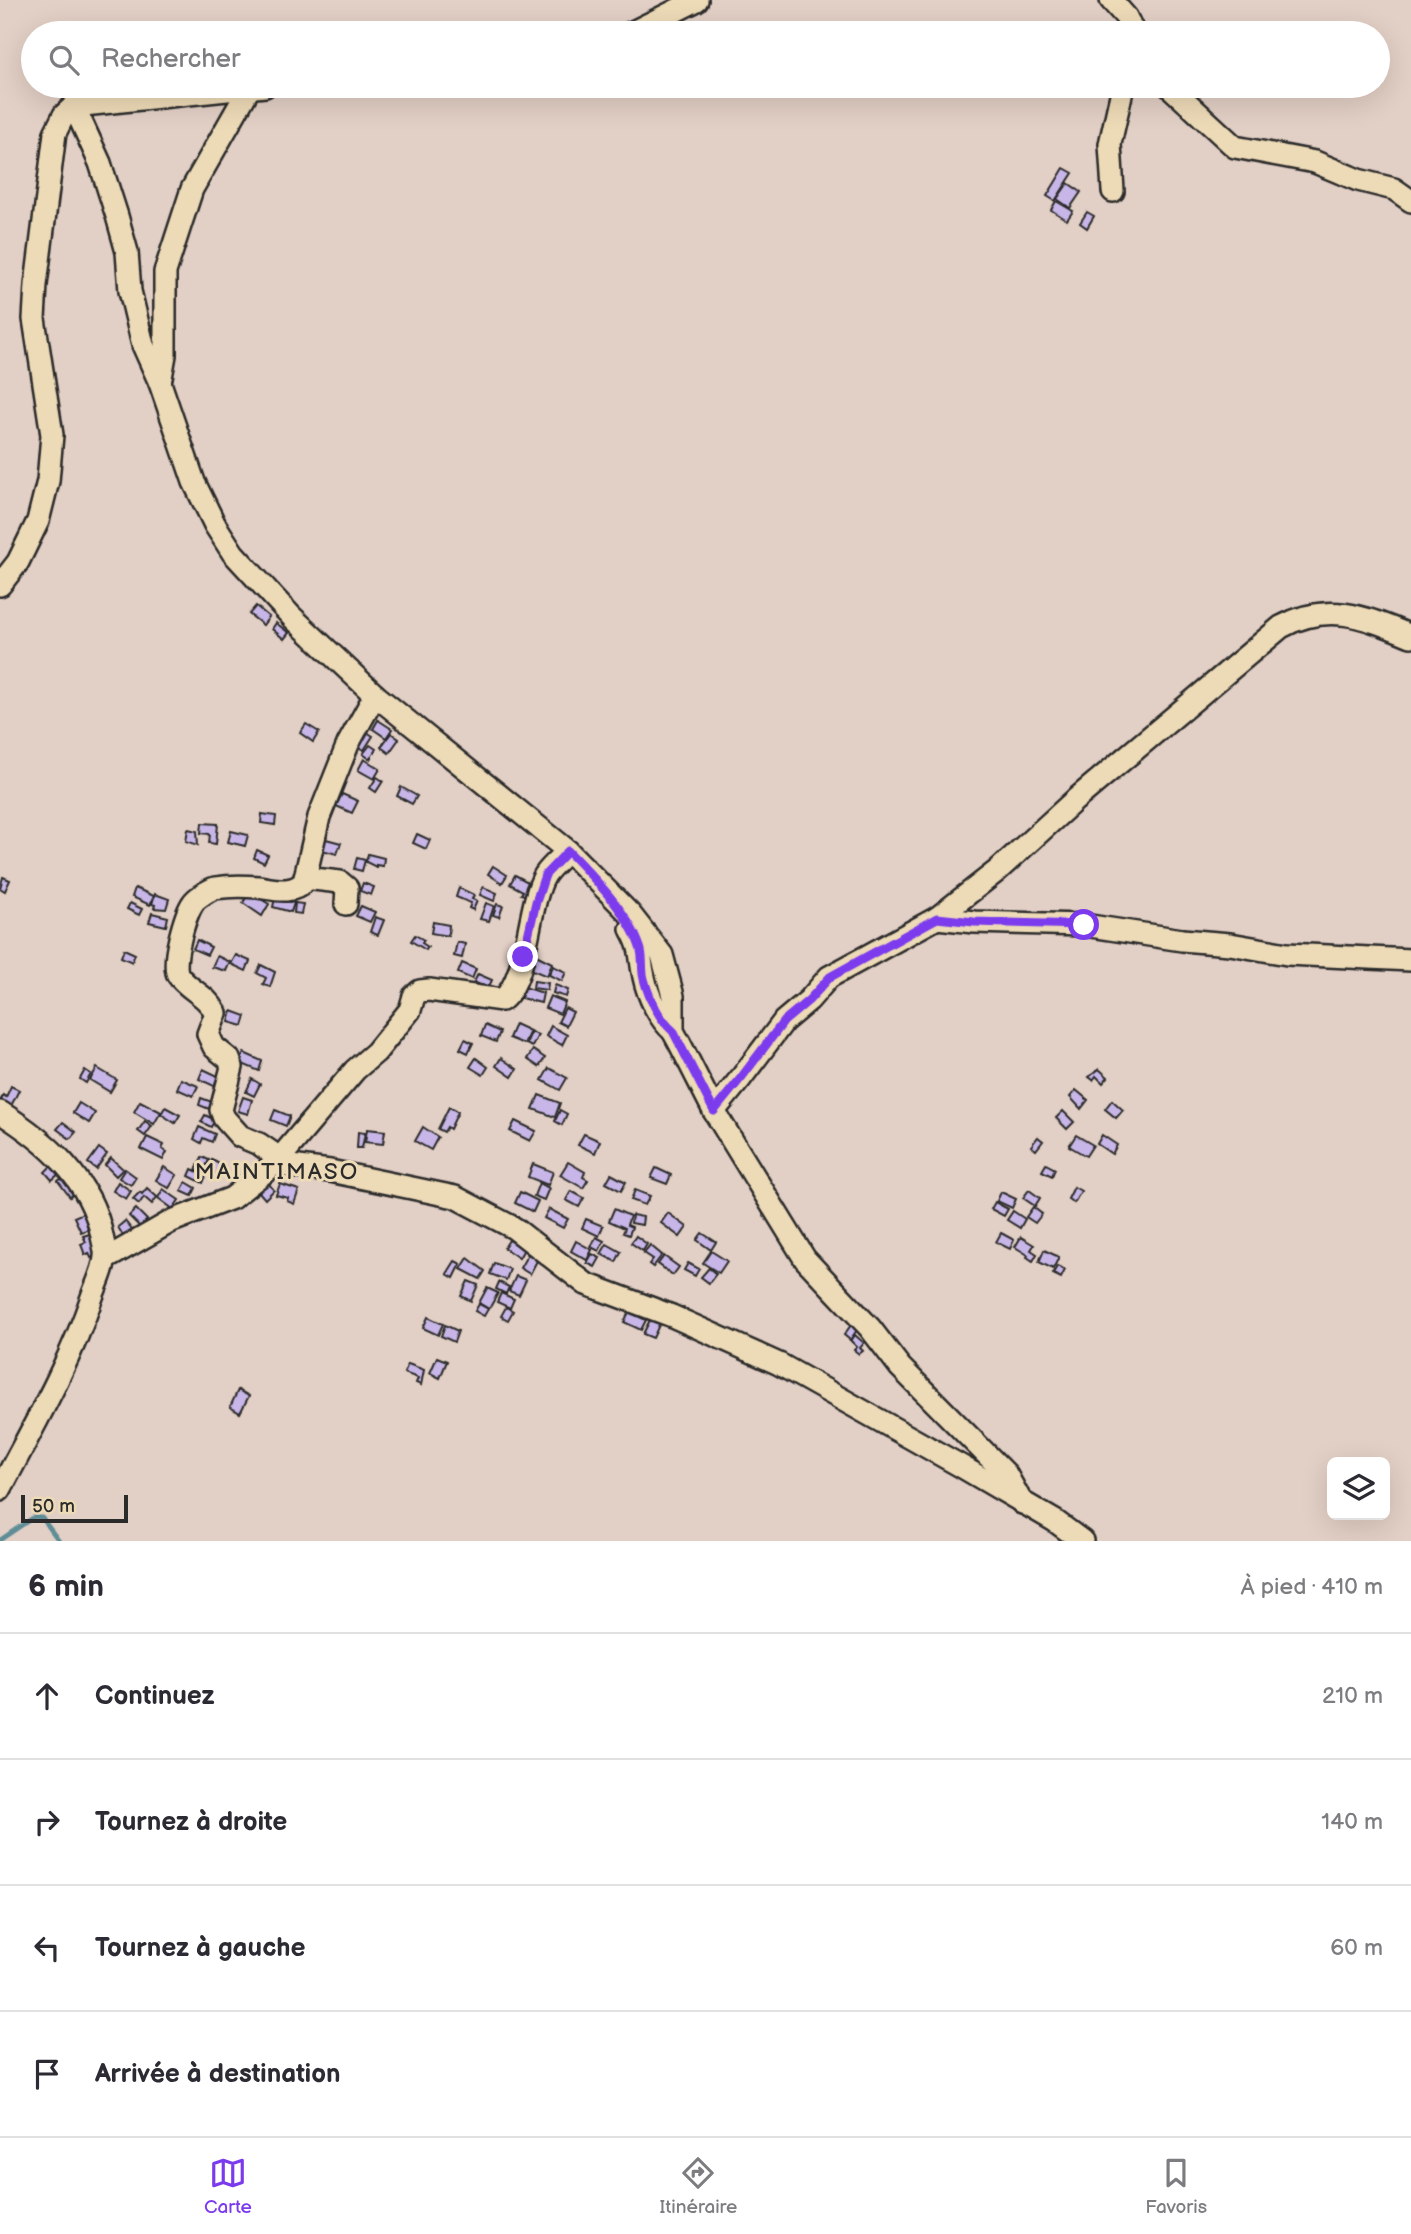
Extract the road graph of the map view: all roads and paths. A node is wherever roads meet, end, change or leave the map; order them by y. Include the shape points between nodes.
1 (696, 0) edge
2 (1111, 0) edge
3 (655, 21) edge
4 (1128, 21) edge
5 (151, 98) edge
6 (251, 98) edge
7 (1120, 98) edge
8 (1182, 98) edge
9 (74, 106) junction
10 (1113, 191) dead end
11 (1411, 201) edge
12 (160, 383) junction
13 (0, 584) edge
14 (1411, 636) edge
15 (376, 695) junction
16 (568, 851) junction
17 (305, 878) junction
18 (346, 904) dead end
19 (937, 918) junction
20 (1411, 960) edge
21 (714, 1111) junction
22 (0, 1112) edge
23 (278, 1161) junction
24 (106, 1256) junction
25 (0, 1490) edge
26 (1022, 1503) junction
27 (1082, 1541) edge

1 - 3 street
2 - 4 street
5 - 9 street
6 - 12 street via 192,189 165,272 165,355
7 - 10 street via 1110,144
8 - 11 street via 1235,147 1315,162 1394,189
9 - 12 street via 117,216 143,345
9 - 13 street via 55,133 35,296 34,319 52,435 48,481 38,521 18,562
12 - 15 street via 194,482 233,553 292,617
14 - 19 street via 1368,619 1322,612 1281,627
15 - 16 street
15 - 17 street via 348,744 318,817
16 - 21 street via 662,955 673,996 673,1031
16 - 23 street via 545,875 508,996 502,1000 429,990 414,996 410,1010 376,1052 355,1070
17 - 18 street via 340,882 347,888
17 - 23 street via 299,888 277,891 213,888 193,902 174,963 178,975 216,1013 208,1034 232,1067 221,1110 224,1118 240,1136 259,1144
19 - 20 street via 1084,925 1287,954
19 - 21 street via 830,977 784,1021
21 - 26 street via 805,1259 900,1367 1006,1475
22 - 24 street via 64,1161 99,1221
23 - 24 street via 232,1198 172,1221
23 - 26 street via 455,1197 514,1228 586,1284 779,1364
24 - 25 street via 66,1362
26 - 27 street

